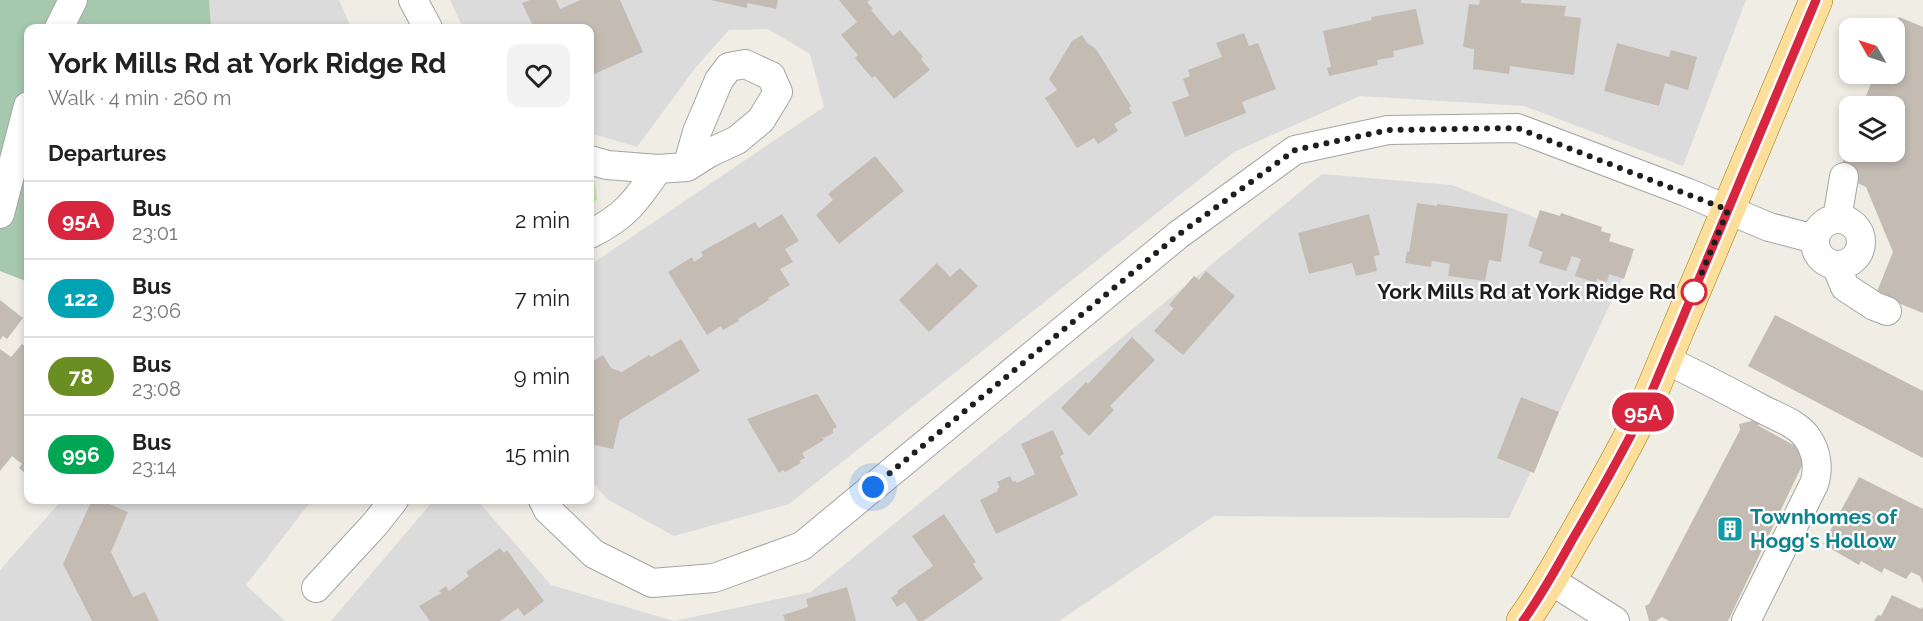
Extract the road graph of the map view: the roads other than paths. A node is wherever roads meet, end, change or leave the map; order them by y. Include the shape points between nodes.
1 (73, 0) edge
2 (413, 0) edge
3 (1816, 0) edge
4 (60, 24) edge
5 (426, 24) edge
6 (24, 121) edge
7 (594, 161) edge
8 (687, 167) dead end
9 (658, 169) junction
10 (1845, 177) dead end
11 (1728, 210) junction
12 (0, 214) edge
13 (1837, 219) junction
14 (594, 232) edge
15 (1815, 239) junction
16 (1836, 265) junction
17 (1887, 311) dead end
18 (1666, 360) junction
19 (391, 504) edge
20 (545, 504) edge
21 (1550, 580) junction
22 (316, 588) dead end
23 (1523, 621) edge
24 (1615, 621) edge
25 (1746, 621) edge

1 - 4 street
2 - 5 street
3 - 11 main road
6 - 12 street
7 - 9 street
8 - 9 street
9 - 14 street via 637,200 612,223
10 - 13 street
11 - 15 street via 1769,227
11 - 18 main road
11 - 20 street via 1517,128 1388,130 1295,150 1178,235 802,546 714,578 652,583 594,554
13 - 15 street via 1822,225
13 - 16 street via 1845,219 1857,228 1862,243 1856,257
15 - 16 street via 1822,259
16 - 17 street via 1845,287
18 - 21 main road via 1629,442
18 - 25 street via 1795,427 1809,439 1818,464 1814,484
19 - 22 street
21 - 23 main road
21 - 24 street

